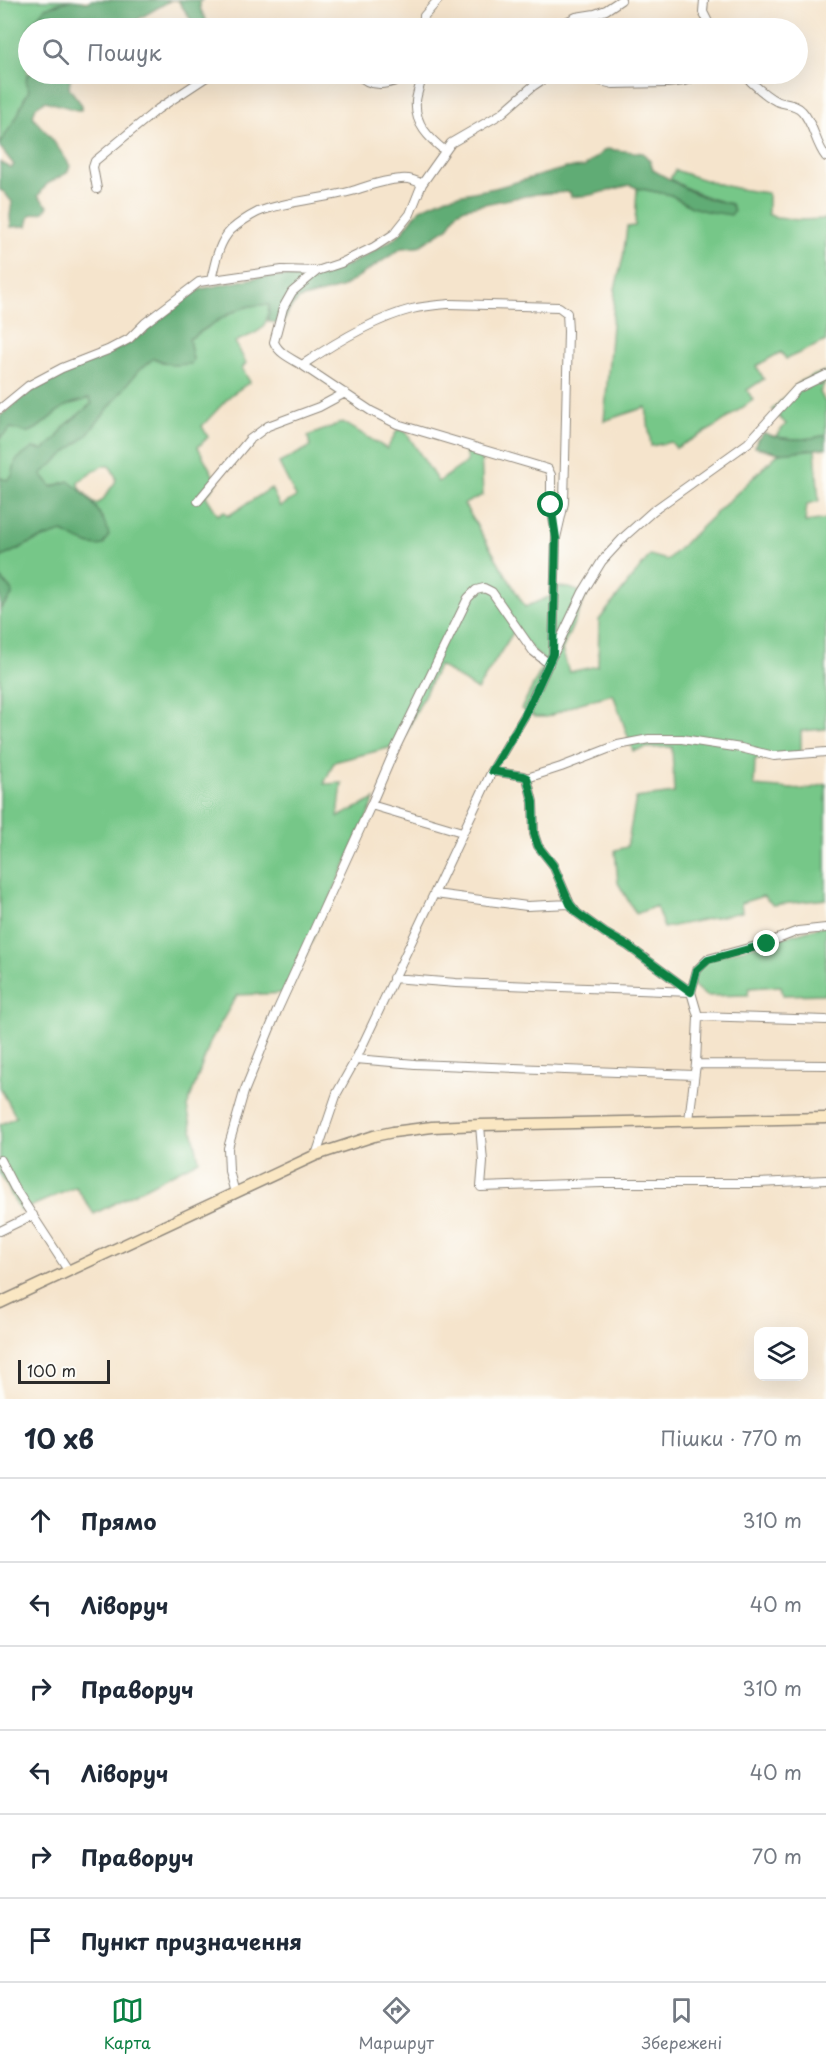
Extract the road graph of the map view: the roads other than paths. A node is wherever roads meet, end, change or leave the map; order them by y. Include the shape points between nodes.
1 (438, 0) edge
2 (621, 0) edge
3 (704, 0) edge
4 (424, 18) edge
5 (574, 18) edge
6 (706, 18) edge
7 (195, 84) edge
8 (420, 84) edge
9 (536, 84) edge
10 (753, 84) edge
11 (445, 152) junction
12 (826, 157) edge
13 (422, 184) junction
14 (97, 189) dead end
15 (317, 271) junction
16 (211, 280) junction
17 (303, 365) junction
18 (826, 375) edge
19 (345, 393) junction
20 (0, 409) edge
21 (198, 501) dead end
22 (556, 538) junction
23 (553, 654) junction
24 (549, 664) junction
25 (826, 752) edge
26 (492, 771) junction
27 (527, 778) junction
28 (371, 806) junction
29 (462, 832) junction
30 (435, 894) junction
31 (570, 904) junction
32 (826, 928) edge
33 (393, 978) junction
34 (691, 992) junction
35 (699, 1016) junction
36 (826, 1020) edge
37 (356, 1059) junction
38 (696, 1064) junction
39 (826, 1065) edge
40 (694, 1075) junction
41 (826, 1118) edge
42 (689, 1120) junction
43 (480, 1125) junction
44 (316, 1155) junction
45 (0, 1160) edge
46 (826, 1180) edge
47 (235, 1192) junction
48 (33, 1215) junction
49 (0, 1231) edge
50 (68, 1270) junction
51 (0, 1303) edge

1 - 4 street
2 - 5 street via 606,10
3 - 6 street
7 - 14 street via 158,108 94,161
8 - 11 street via 416,99 418,120
9 - 11 street via 501,114 451,143
10 - 12 street via 772,98 801,110
11 - 13 street
13 - 15 street via 410,214 394,234 341,263
13 - 16 street via 412,179 393,180 260,212 240,223 224,239
15 - 16 street via 282,270
15 - 17 street via 292,292 283,308 274,342 284,355
16 - 20 street via 199,282 129,339 28,386
17 - 19 street
17 - 22 street via 328,347 413,309 449,304 563,309 567,313 568,331 564,503
18 - 23 street via 797,389 748,443 653,511 625,536 602,561 583,592
19 - 21 street via 268,426 249,440
19 - 22 street via 397,424 548,469
22 - 23 street
23 - 24 street
24 - 26 street
24 - 28 street via 534,651 492,592 476,590 468,598 423,689
25 - 27 street via 774,756 682,739 649,739 618,745
26 - 27 street
26 - 29 street
27 - 31 street via 538,846 553,865
28 - 29 street
28 - 47 street via 244,1092 228,1148
29 - 30 street
30 - 31 street via 527,906
30 - 33 street
31 - 34 street via 584,919
32 - 34 street via 798,931 708,960 697,970
33 - 34 street
33 - 37 street
34 - 35 street
35 - 36 street
35 - 38 street
37 - 40 street
37 - 44 street via 337,1093
38 - 39 street
38 - 40 street
40 - 42 street
41 - 42 main road
42 - 43 main road
43 - 44 main road via 393,1132
43 - 46 street via 482,1187
44 - 47 main road
45 - 48 street
47 - 50 main road
48 - 49 street
48 - 50 street
50 - 51 main road

